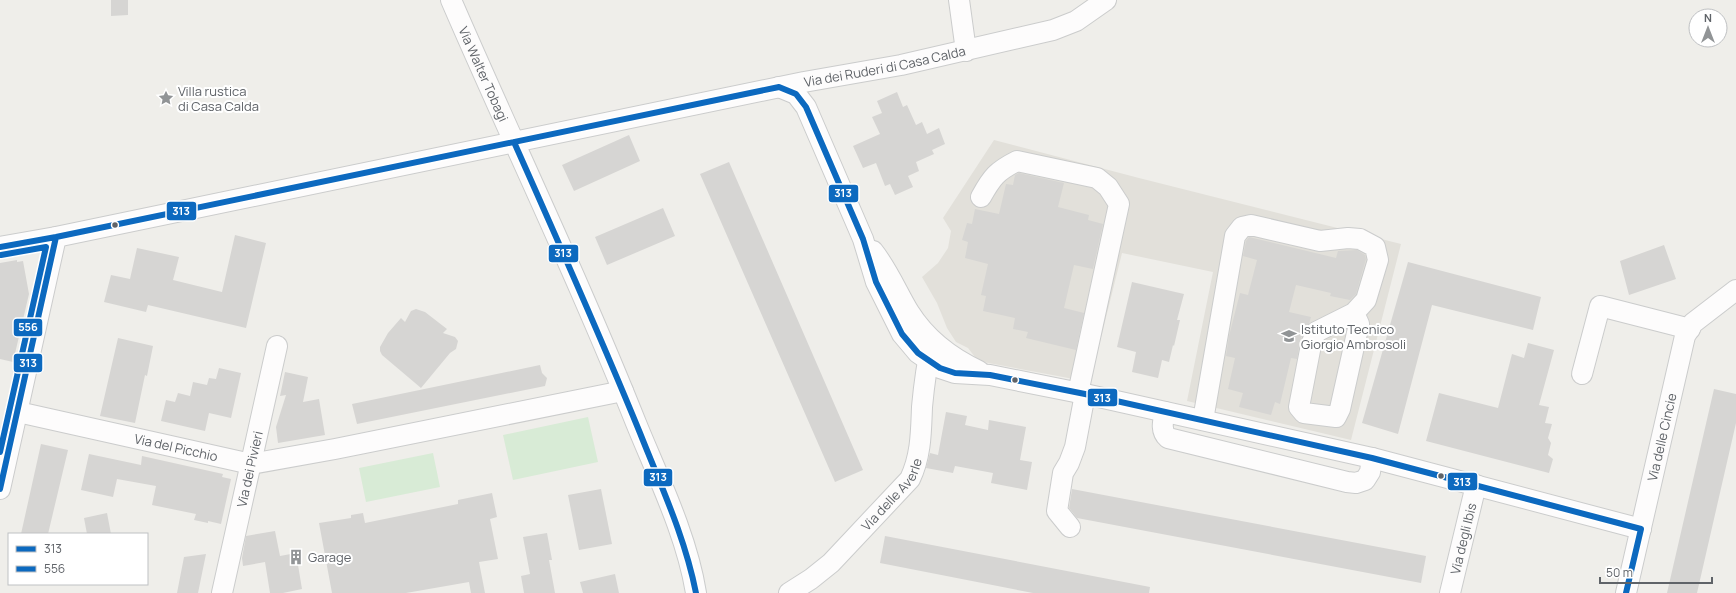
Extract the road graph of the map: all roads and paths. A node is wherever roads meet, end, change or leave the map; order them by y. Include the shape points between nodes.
1 (451, 0) edge
2 (959, 0) edge
3 (1106, 0) edge
4 (966, 51) junction
5 (779, 87) junction
6 (514, 142) junction
7 (981, 197) dead end
8 (56, 237) junction
9 (863, 240) junction
10 (0, 247) edge
11 (1731, 294) edge
12 (1354, 312) junction
13 (1690, 329) junction
14 (932, 341) junction
15 (277, 346) dead end
16 (927, 360) junction
17 (1582, 374) dead end
18 (990, 375) junction
19 (623, 391) junction
20 (1081, 393) junction
21 (18, 412) junction
22 (1165, 412) junction
23 (1203, 420) junction
24 (1372, 458) junction
25 (251, 464) junction
26 (1476, 485) junction
27 (0, 489) edge
28 (1070, 527) dead end
29 (1641, 529) junction
30 (222, 593) edge
31 (696, 593) edge
32 (789, 593) edge
33 (1450, 593) edge
34 (1626, 593) edge

1 - 6 street, Via Walter Tobagi
2 - 4 street
3 - 4 street, Via dei Ruderi di Casa Calda via 1086,16 1061,28
4 - 5 street, Via dei Ruderi di Casa Calda
5 - 6 street, Via dei Ruderi di Casa Calda
5 - 9 street via 800,97 806,107
6 - 8 street, Via dei Ruderi di Casa Calda
6 - 19 street, Via Walter Tobagi
7 - 20 street via 992,178 1017,161 1097,178 1108,187 1119,204
8 - 10 street, Via dei Ruderi di Casa Calda
8 - 21 street
9 - 14 street via 884,265 915,321
9 - 16 street via 876,282 902,334
11 - 13 street, Via delle Cincie via 1693,323
12 - 12 street via 1316,332 1311,345 1299,407 1304,412 1336,418 1359,324
12 - 23 street via 1366,300 1378,260 1375,247 1360,239 1320,241 1251,225 1242,227 1235,236
13 - 17 street via 1600,306
13 - 29 street, Via delle Cincie via 1685,336
14 - 16 street, Via delle Averle
14 - 18 street via 958,361
15 - 25 street, Via dei Pivieri
16 - 18 street via 948,371
16 - 32 street, Via delle Averle via 920,444 916,464 906,486 831,563
18 - 20 street
19 - 25 street, Via del Picchio
19 - 31 street, Via Walter Tobagi via 681,536 691,566
20 - 22 street
20 - 28 street via 1075,447 1063,473 1057,512
21 - 25 street, Via del Picchio
21 - 27 street
22 - 23 street
22 - 24 street via 1163,431 1168,438 1347,482 1365,480 1370,472
23 - 24 street
24 - 26 street
25 - 30 street, Via dei Pivieri
26 - 29 street
26 - 33 street, Via degli Ibis
29 - 34 street, Via delle Cincie

